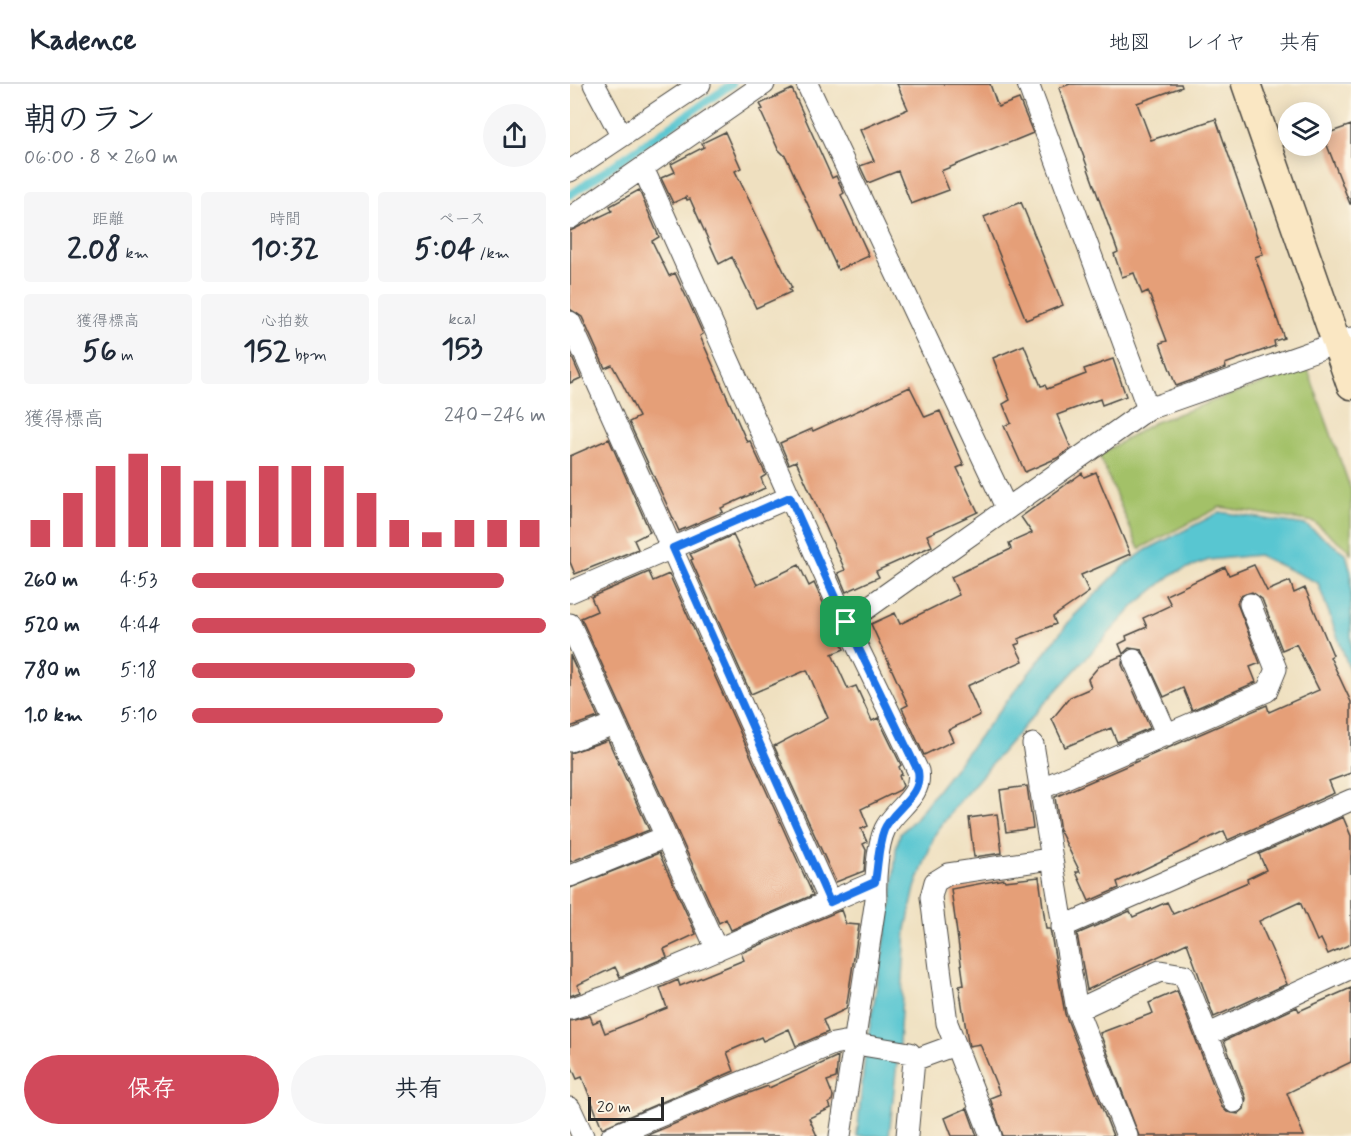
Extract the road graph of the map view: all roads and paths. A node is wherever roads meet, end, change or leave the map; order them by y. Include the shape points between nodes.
1 (594, 84) edge
2 (700, 84) edge
3 (764, 84) edge
4 (807, 84) edge
5 (1028, 84) edge
6 (1246, 84) edge
7 (621, 135) junction
8 (643, 168) junction
9 (570, 171) edge
10 (570, 219) edge
11 (570, 322) edge
12 (1344, 341) edge
13 (1351, 385) edge
14 (1148, 409) junction
15 (790, 497) junction
16 (1006, 507) junction
17 (673, 548) junction
18 (570, 592) edge
19 (1250, 604) dead end
20 (846, 622) junction
21 (570, 624) edge
22 (1134, 660) dead end
23 (614, 724) junction
24 (1167, 735) junction
25 (570, 741) edge
26 (1033, 744) dead end
27 (1040, 789) junction
28 (1351, 800) edge
29 (665, 837) junction
30 (1050, 859) junction
31 (570, 876) edge
32 (875, 882) junction
33 (830, 902) junction
34 (1062, 927) junction
35 (717, 950) junction
36 (1351, 968) edge
37 (570, 1009) edge
38 (1077, 1010) junction
39 (1208, 1035) junction
40 (858, 1044) junction
41 (955, 1045) junction
42 (908, 1055) junction
43 (1234, 1102) dead end
44 (570, 1108) edge
45 (583, 1136) edge
46 (612, 1136) edge
47 (840, 1136) edge
48 (907, 1136) edge
49 (991, 1136) edge
50 (1127, 1136) edge

1 - 7 street
2 - 7 street
3 - 8 street
4 - 16 street
5 - 14 street
6 - 12 street
7 - 9 street
8 - 10 street
8 - 15 street
11 - 17 street
12 - 13 street
12 - 14 street
14 - 16 street
15 - 17 street
15 - 20 street
16 - 20 street
17 - 18 street
17 - 33 street
19 - 24 street via 1276,669 1267,691
20 - 32 street via 920,781 885,829
21 - 23 street
22 - 24 street
23 - 25 street
23 - 29 street
24 - 27 street
26 - 27 street
27 - 30 street
28 - 34 street
29 - 31 street
29 - 35 street
30 - 34 street
30 - 41 street via 948,874 935,882 931,897 942,999
32 - 33 street
32 - 40 street
33 - 35 street
34 - 38 street
35 - 37 street
36 - 39 street
38 - 39 street via 1160,971 1184,975
38 - 50 street
39 - 43 street
40 - 42 street
40 - 46 street via 833,1044
40 - 47 street
41 - 42 street
41 - 49 street
42 - 48 street
44 - 45 street

